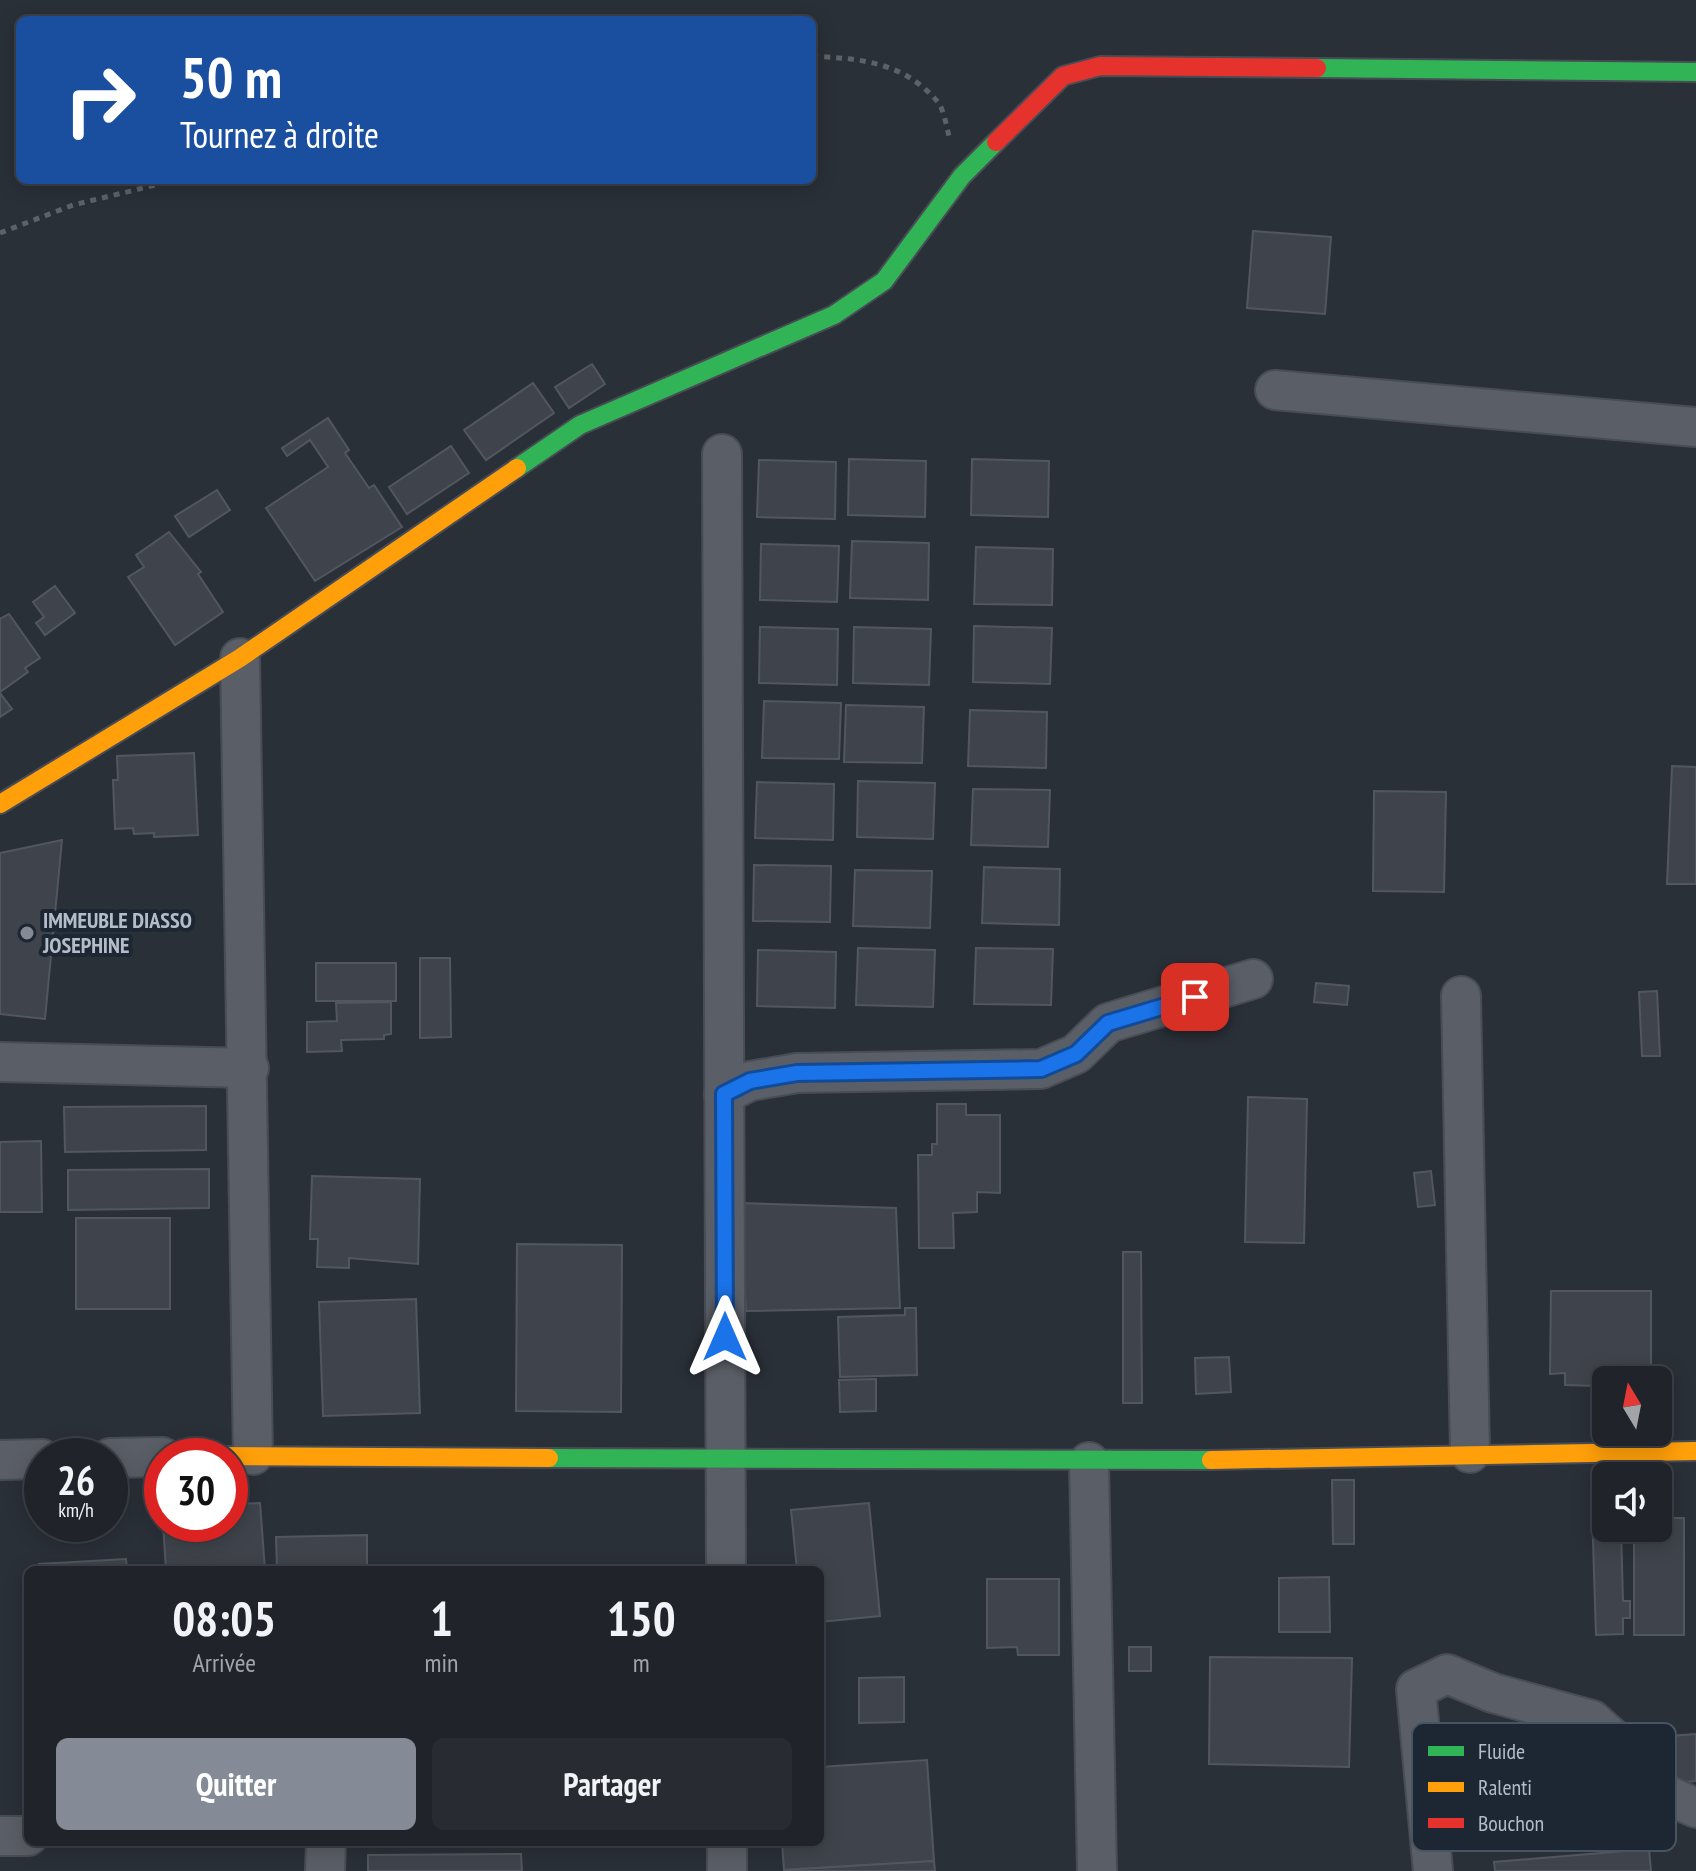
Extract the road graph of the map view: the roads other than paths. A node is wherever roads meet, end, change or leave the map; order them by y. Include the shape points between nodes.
1 (1696, 72) edge
2 (1275, 390) dead end
3 (1696, 427) edge
4 (722, 454) dead end
5 (240, 658) junction
6 (0, 804) edge
7 (1253, 979) dead end
8 (1461, 996) dead end
9 (0, 1062) edge
10 (249, 1068) junction
11 (724, 1094) junction
12 (1696, 1451) edge
13 (1470, 1453) junction
14 (248, 1455) edge
15 (253, 1455) junction
16 (726, 1458) junction
17 (24, 1459) edge
18 (0, 1460) edge
19 (1089, 1462) junction
20 (726, 1566) edge
21 (1419, 1723) edge
22 (1595, 1723) edge
23 (1676, 1799) edge
24 (1696, 1808) edge
25 (0, 1836) edge
26 (24, 1836) edge
27 (326, 1846) edge
28 (727, 1846) edge
29 (1431, 1851) edge
30 (325, 1871) edge
31 (727, 1871) edge
32 (1097, 1871) edge
33 (1433, 1871) edge

1 - 5 street via 1100,66 1063,76 962,176 884,281 834,315 580,425
2 - 3 street
4 - 11 street
5 - 6 street
5 - 10 street
7 - 11 street via 1108,1023 1076,1054 1041,1069 797,1073 750,1081
8 - 13 street
9 - 10 street
10 - 15 street
11 - 16 street
12 - 13 street
13 - 19 street
14 - 15 street
15 - 16 street
16 - 19 street
16 - 20 street
17 - 18 street
19 - 32 street
21 - 22 street via 1416,1689 1447,1674
23 - 24 street
25 - 26 street
27 - 30 street
28 - 31 street
29 - 33 street

